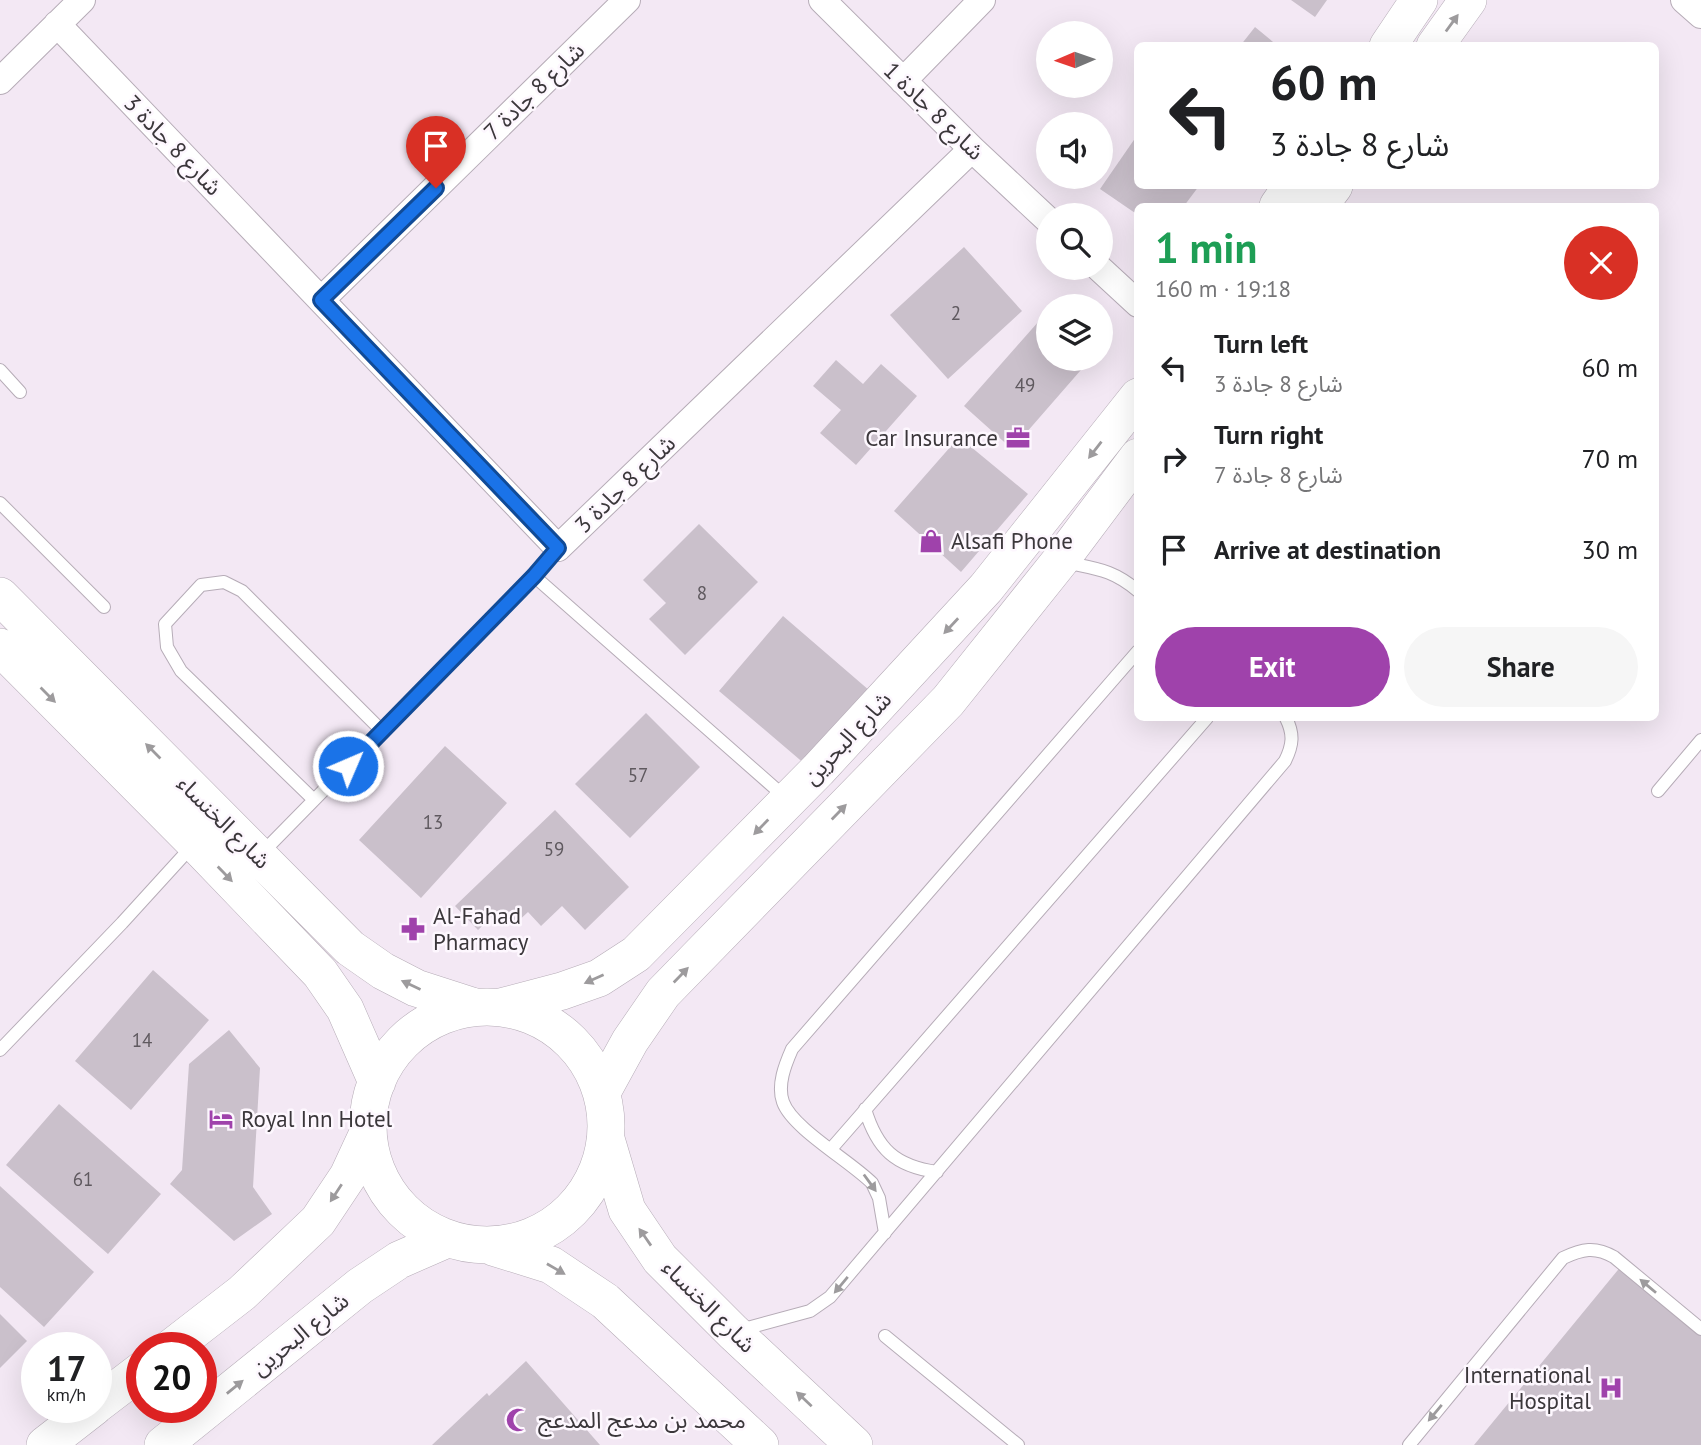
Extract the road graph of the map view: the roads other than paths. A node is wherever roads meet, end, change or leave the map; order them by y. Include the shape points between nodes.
1 (82, 0) edge
2 (627, 0) edge
3 (822, 0) edge
4 (982, 0) edge
5 (1419, 0) edge
6 (1468, 0) edge
7 (1684, 0) edge
8 (1701, 15) edge
9 (57, 24) junction
10 (1391, 42) edge
11 (1438, 42) edge
12 (0, 81) edge
13 (903, 81) junction
14 (972, 149) junction
15 (1036, 209) edge
16 (1112, 280) edge
17 (321, 300) junction
18 (1134, 300) edge
19 (0, 370) edge
20 (20, 392) dead end
21 (1134, 402) edge
22 (1134, 462) edge
23 (0, 503) edge
24 (558, 548) junction
25 (1060, 561) junction
26 (534, 576) junction
27 (1134, 588) edge
28 (0, 596) edge
29 (104, 607) dead end
30 (0, 647) edge
31 (1134, 656) edge
32 (1204, 721) edge
33 (1287, 721) edge
34 (382, 731) junction
35 (1701, 740) edge
36 (1658, 791) dead end
37 (314, 800) junction
38 (787, 800) junction
39 (195, 843) junction
40 (258, 857) junction
41 (488, 1007) junction
42 (0, 1050) edge
43 (376, 1082) junction
44 (602, 1092) junction
45 (865, 1109) junction
46 (368, 1133) junction
47 (606, 1139) junction
48 (831, 1149) junction
49 (937, 1172) junction
50 (885, 1233) junction
51 (447, 1239) junction
52 (492, 1246) junction
53 (1701, 1329) edge
54 (192, 1332) edge
55 (733, 1332) junction
56 (885, 1336) dead end
57 (126, 1382) edge
58 (112, 1393) edge
59 (73, 1423) edge
60 (45, 1445) edge
61 (163, 1445) edge
62 (760, 1445) edge
63 (854, 1445) edge
64 (1018, 1445) edge
65 (1409, 1445) edge

1 - 9 street
2 - 17 street, شارع 8 جادة 7
3 - 13 street, شارع 8 جادة 1
4 - 13 street
5 - 10 street
11 -> 6 street
7 - 8 street
9 - 12 street
9 - 17 street, شارع 8 جادة 3
13 - 14 street, شارع 8 جادة 1
14 - 15 street, شارع 8 جادة 1
14 - 24 street, شارع 8 جادة 3
16 - 18 street
17 - 24 street, شارع 8 جادة 3
19 - 20 lane
21 -> 38 street, شارع البحرين via 986,587
22 - 25 street, شارع البحرين
23 - 29 lane
24 - 26 lane
25 - 27 lane via 1109,571
44 -> 25 street, شارع البحرين via 663,993 948,701
26 - 34 lane
26 - 38 lane
40 -> 28 street, شارع الخنساء
30 -> 39 street, شارع الخنساء
31 - 48 lane via 792,1049 782,1077 782,1100 791,1117
32 - 45 lane
33 - 49 lane via 1293,734 1285,761
34 - 37 lane
34 - 37 lane via 242,591 224,582 201,585 165,624 167,647 181,671
35 - 36 lane
37 - 40 lane
38 -> 41 street, شارع البحرين via 636,954 599,978
39 - 42 lane
39 -> 43 street, شارع الخنساء via 320,973 345,1009
41 -> 40 street, شارع الخنساء via 416,988 383,971 350,948
41 - 43 street via 444,1015 416,1031 393,1054
41 - 44 street via 534,1016 564,1034 587,1060
43 - 46 street
44 - 47 street
45 - 48 lane
45 - 49 lane via 871,1129 897,1160
46 - 51 street via 375,1167 391,1198 416,1223
46 -> 54 street via 318,1221 242,1293
47 - 52 street via 598,1172 581,1201 556,1224 526,1240
55 -> 47 street, شارع الخنساء via 660,1259 626,1210
48 -> 50 lane via 872,1183
49 - 50 lane
50 -> 55 lane via 822,1304
51 - 52 street
61 -> 51 street, شارع البحرين via 360,1286 399,1260
52 -> 62 street via 551,1265 605,1301
53 -> 65 lane via 1614,1257 1591,1249 1578,1251 1563,1258
63 -> 55 street, شارع الخنساء
56 - 64 lane
57 - 58 street
59 - 60 street

